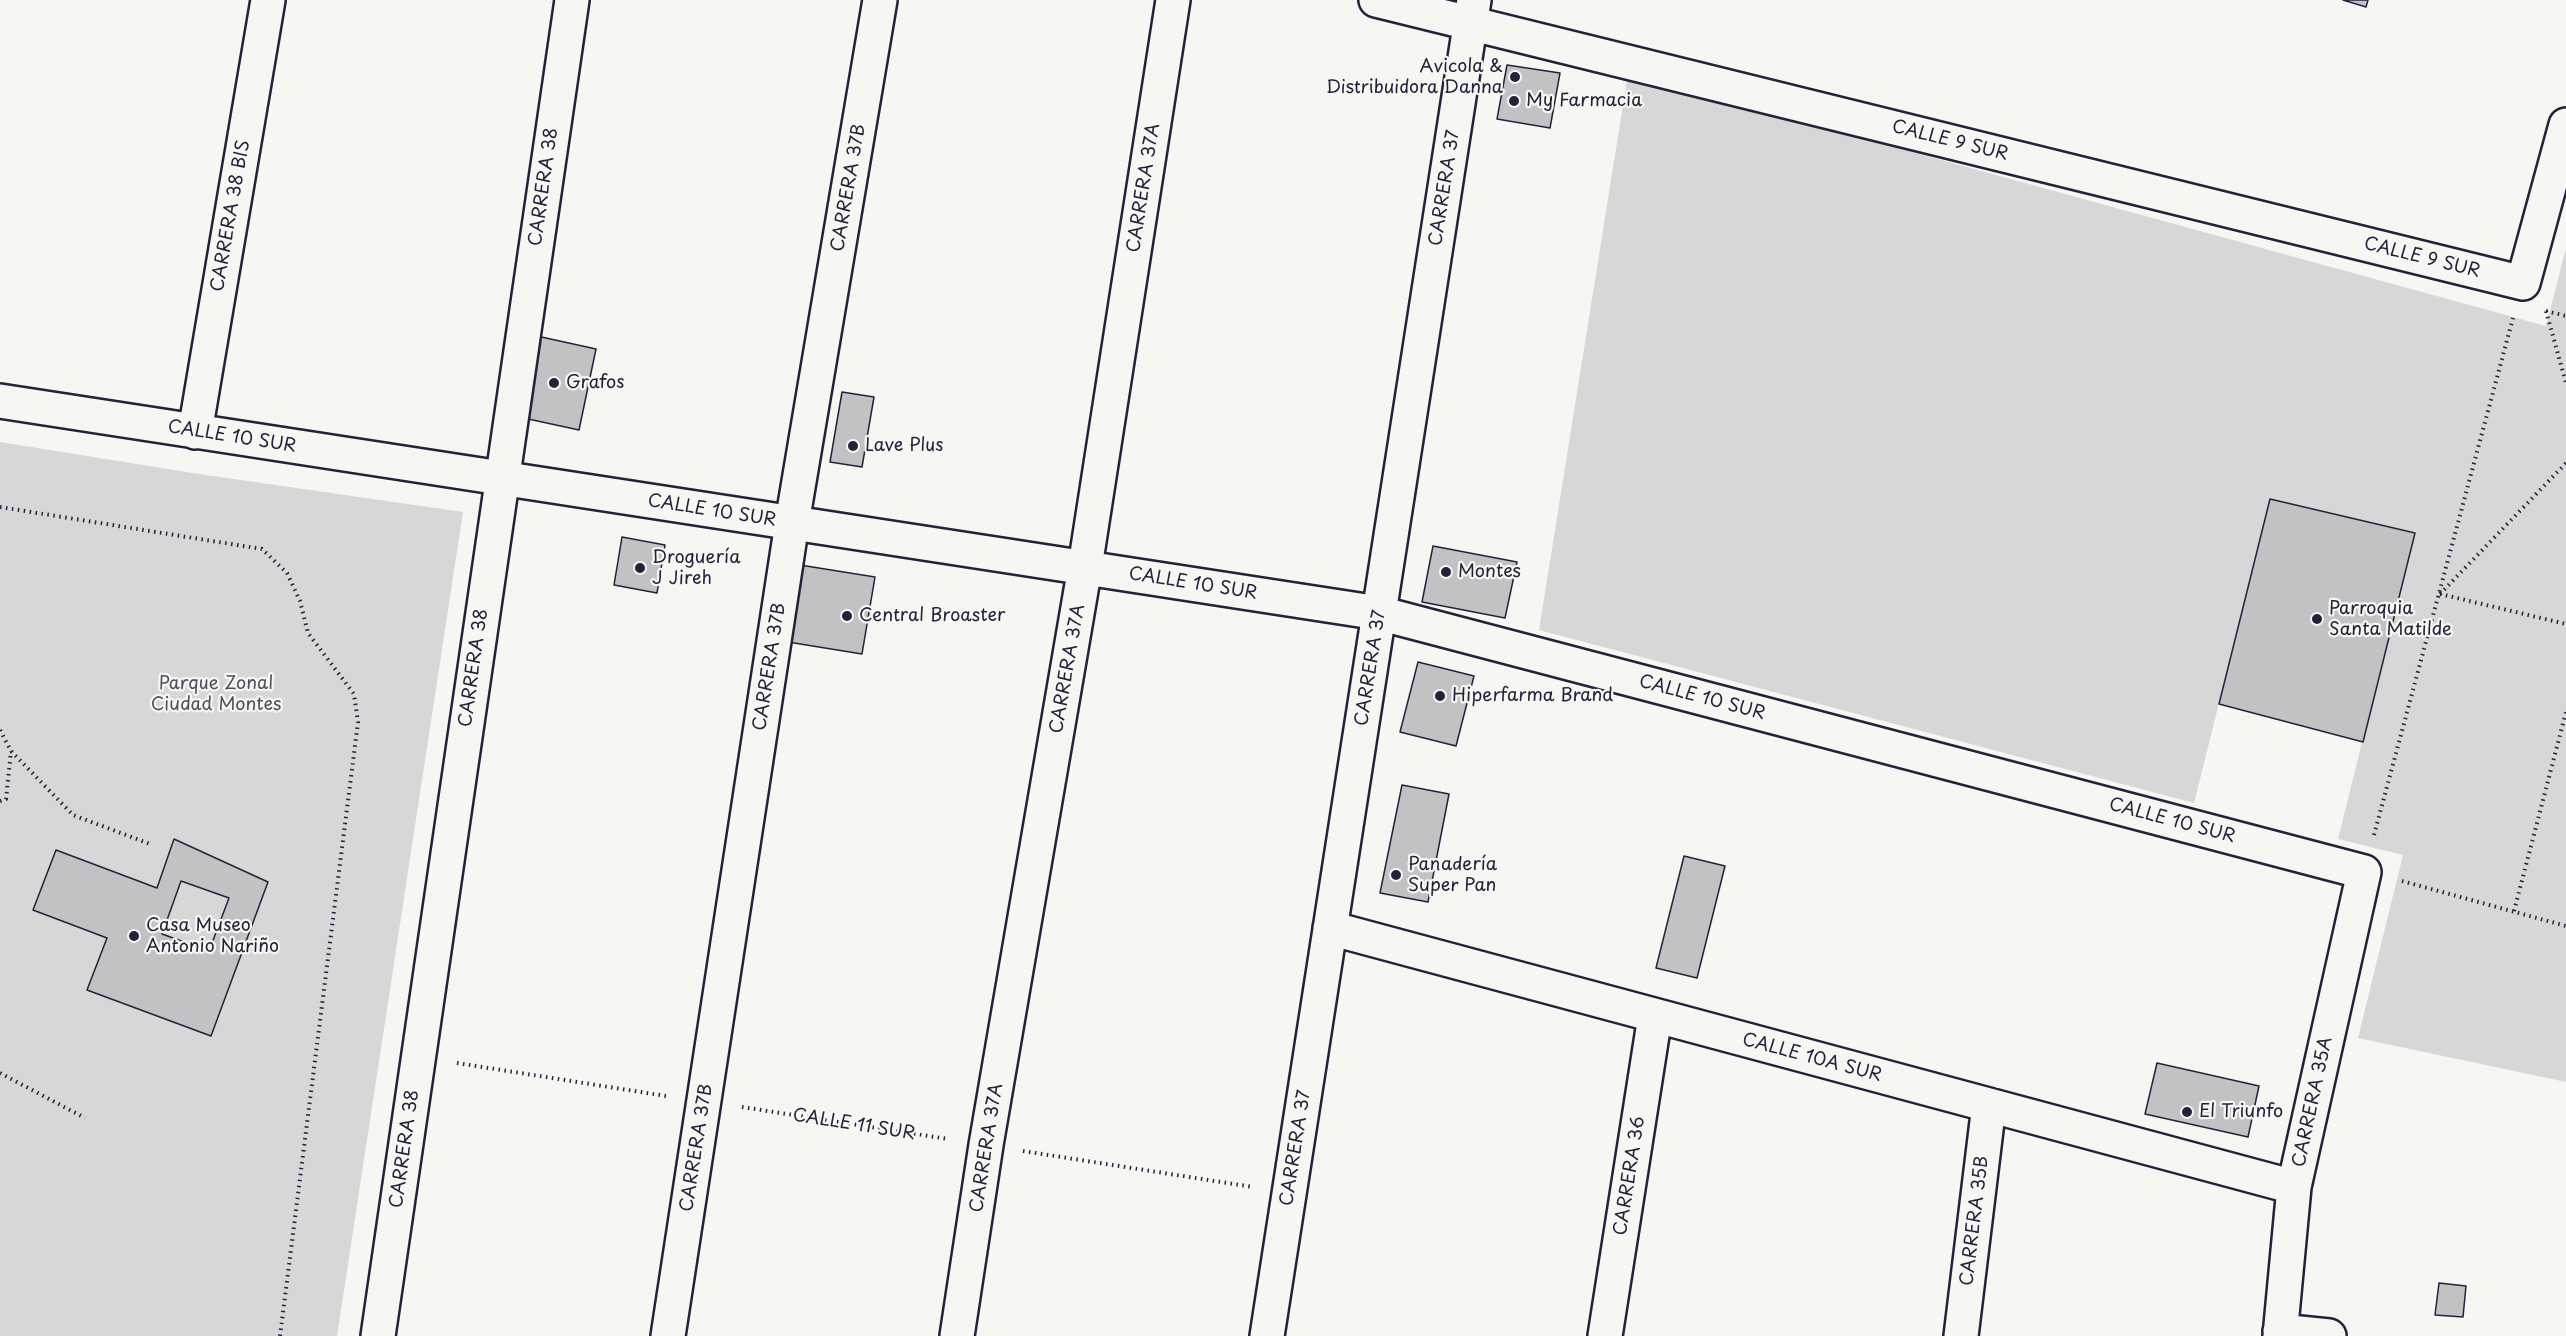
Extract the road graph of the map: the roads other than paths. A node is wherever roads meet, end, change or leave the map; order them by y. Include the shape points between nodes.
1 (268, 0) edge
2 (572, 0) edge
3 (880, 0) edge
4 (1173, 0) edge
5 (1377, 0) edge
6 (1472, 11) edge
7 (2566, 125) edge
8 (0, 402) edge
9 (195, 432) junction
10 (501, 478) junction
11 (792, 523) junction
12 (1086, 567) junction
13 (1379, 613) junction
14 (2364, 872) joint
15 (1330, 928) junction
16 (1655, 1016) junction
17 (1989, 1105) junction
18 (2294, 1187) junction
19 (2280, 1333) edge
20 (378, 1336) edge
21 (668, 1336) edge
22 (957, 1336) edge
23 (1267, 1336) edge
24 (1605, 1336) edge
25 (1961, 1336) edge
26 (2329, 1336) edge

1 - 9 street, CARRERA 38 BIS
2 - 10 street, CARRERA 38
3 - 11 street, CARRERA 37B
4 - 12 street, CARRERA 37A
5 - 6 street, CALLE 9 SUR
6 - 7 street, CALLE 9 SUR via 2523,283
6 - 13 street, CARRERA 37
8 - 9 street, CALLE 10 SUR
9 - 10 street, CALLE 10 SUR
10 - 11 street, CALLE 10 SUR
10 - 20 street, CARRERA 38
11 - 12 street, CALLE 10 SUR
11 - 21 street, CARRERA 37B
12 - 13 street, CALLE 10 SUR
12 - 22 street, CARRERA 37A
13 - 14 street, CALLE 10 SUR
13 - 15 street, CARRERA 37
14 - 18 street, CARRERA 35A
15 - 16 street, CALLE 10A SUR
15 - 23 street, CARRERA 37
16 - 17 street, CALLE 10A SUR
16 - 24 street, CARRERA 36
17 - 18 street, CALLE 10A SUR
17 - 25 street, CARRERA 35B
18 - 19 street, CARRERA 35A
19 - 26 street

